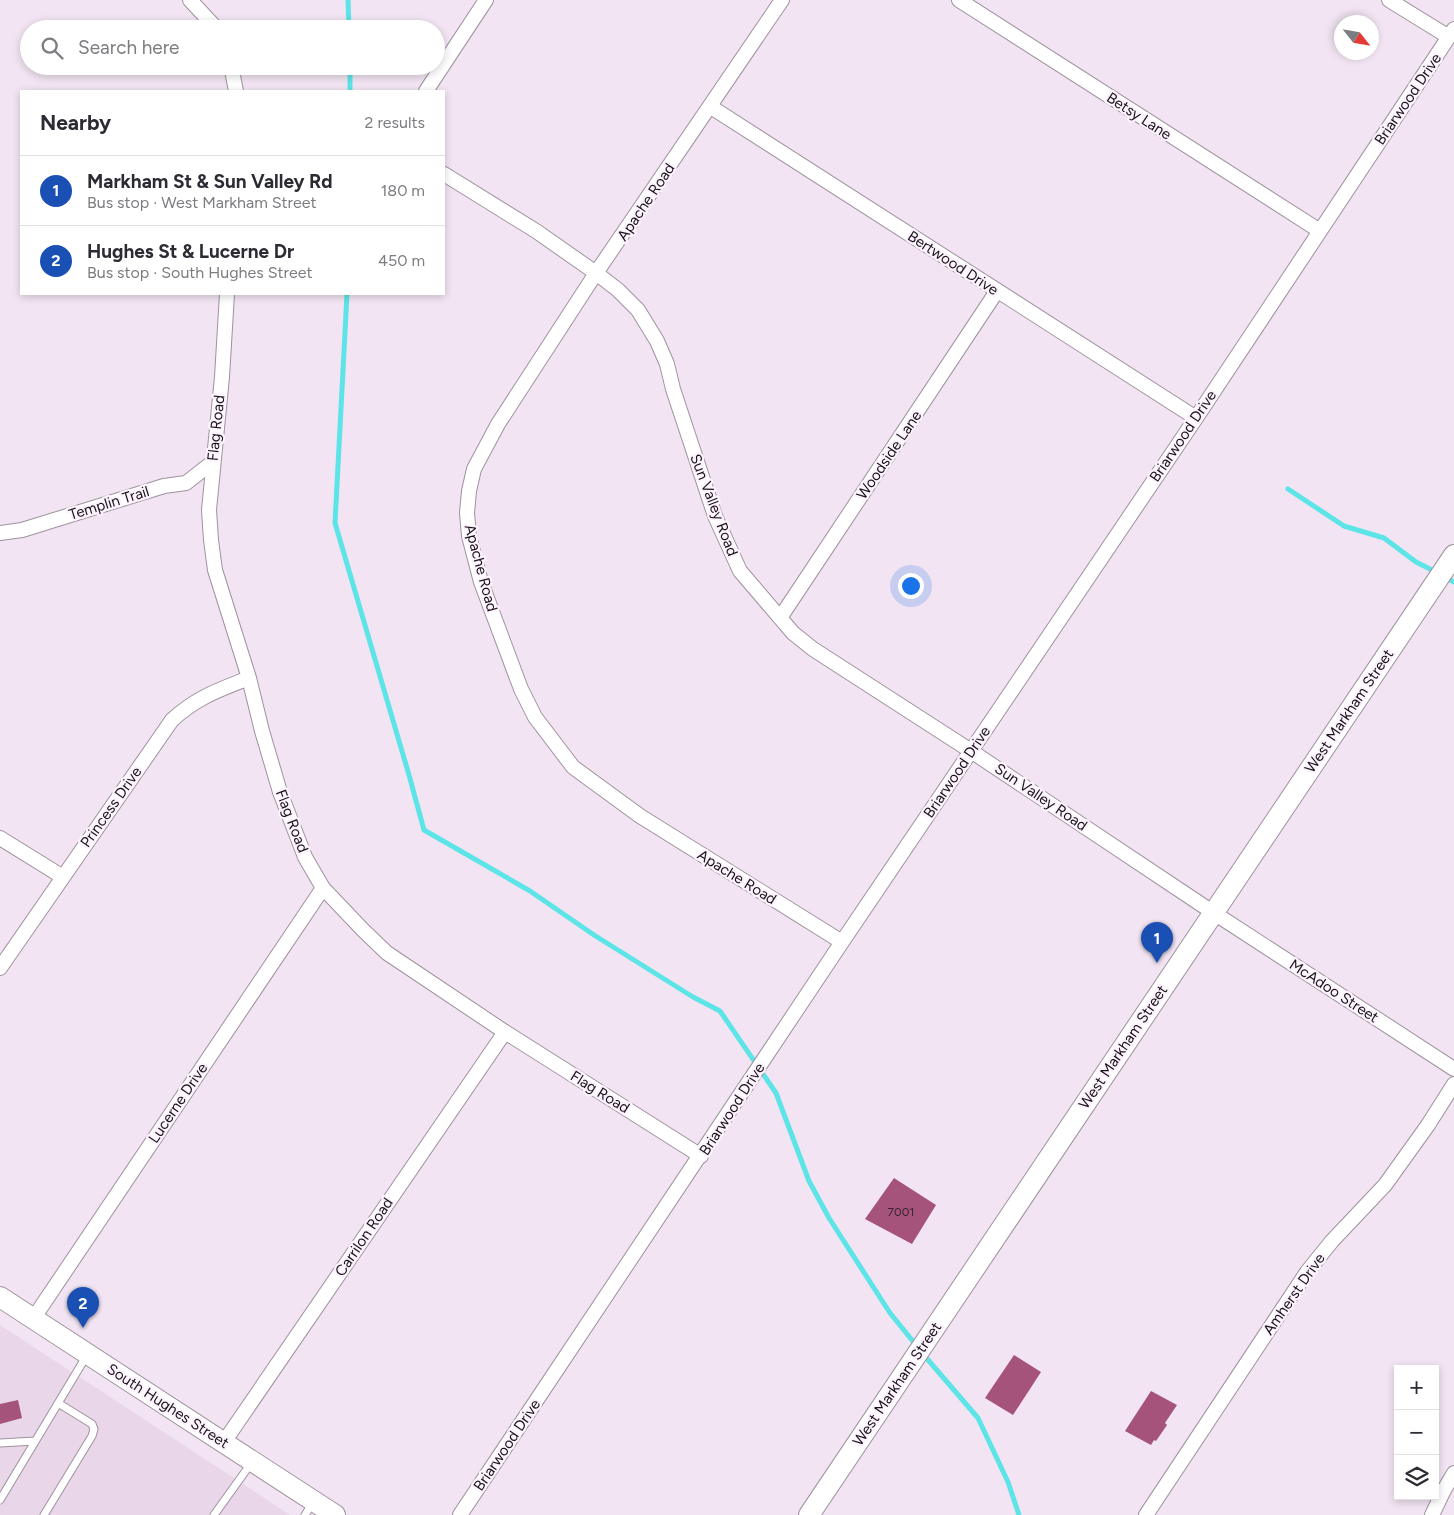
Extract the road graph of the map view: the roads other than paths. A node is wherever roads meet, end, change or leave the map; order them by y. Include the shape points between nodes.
1 (190, 0) edge
2 (486, 0) edge
3 (782, 0) edge
4 (959, 0) edge
5 (1389, 0) edge
6 (209, 20) edge
7 (1451, 33) edge
8 (445, 62) edge
9 (233, 75) edge
10 (437, 75) edge
11 (236, 90) edge
12 (427, 90) edge
13 (711, 107) junction
14 (445, 175) edge
15 (1320, 231) junction
16 (596, 274) junction
17 (997, 291) junction
18 (227, 295) edge
19 (1196, 418) junction
20 (213, 462) junction
21 (0, 533) edge
22 (1445, 568) edge
23 (780, 618) junction
24 (249, 678) junction
25 (971, 751) junction
26 (0, 838) edge
27 (63, 877) junction
28 (323, 888) junction
29 (1214, 913) junction
30 (842, 942) junction
31 (0, 968) edge
32 (505, 1032) junction
33 (1454, 1069) edge
34 (1454, 1084) edge
35 (701, 1156) junction
36 (0, 1297) edge
37 (33, 1319) junction
38 (87, 1354) junction
39 (58, 1403) junction
40 (35, 1441) junction
41 (224, 1442) junction
42 (0, 1443) edge
43 (252, 1461) junction
44 (1454, 1473) edge
45 (0, 1500) edge
46 (309, 1508) edge
47 (44, 1515) edge
48 (214, 1515) edge
49 (335, 1515) edge
50 (460, 1515) edge
51 (809, 1515) edge
52 (1146, 1515) edge
53 (1432, 1515) edge

1 - 6 street
2 - 8 street
3 - 13 street, Apache Road
4 - 15 street, Betsy Lane
5 - 7 street
7 - 15 street, Briarwood Drive
9 - 11 street
10 - 12 street
13 - 16 street, Apache Road
13 - 17 street, Bertwood Drive
14 - 16 street, Sun Valley Road via 536,231
15 - 19 street, Briarwood Drive
16 - 23 street, Sun Valley Road via 638,310 657,341 724,536 740,571
16 - 30 street, Apache Road via 498,424 474,469 469,491 469,536 481,582 509,660 534,716 574,767 648,822
17 - 19 street, Bertwood Drive
17 - 23 street, Woodside Lane
18 - 20 street, Flag Road
19 - 25 street, Briarwood Drive
20 - 21 street, Templin Trail via 186,482 22,530
20 - 24 street, Flag Road via 209,510 215,570
22 - 29 main road, West Markham Street
23 - 25 street, Sun Valley Road via 814,649
24 - 27 street, Princess Drive via 203,696 172,720
24 - 28 street, Flag Road via 280,792 305,857
25 - 29 street, Sun Valley Road
25 - 30 street, Briarwood Drive
26 - 27 street
27 - 31 street, Princess Drive
28 - 32 street, Flag Road via 387,953
28 - 37 street, Lucerne Drive
29 - 33 street, McAdoo Street
29 - 51 main road, West Markham Street
30 - 35 street, Briarwood Drive
32 - 35 street, Flag Road
32 - 41 street, Carrilon Road
34 - 52 street, Amherst Drive via 1385,1185 1307,1272
35 - 50 street, Briarwood Drive
36 - 37 main road, South Hughes Street
37 - 38 main road, South Hughes Street
38 - 39 lane
38 - 41 main road, South Hughes Street
39 - 40 lane
39 - 47 lane via 92,1424 94,1429
40 - 42 lane
40 - 45 lane
41 - 43 main road, South Hughes Street
43 - 46 main road, South Hughes Street
43 - 48 lane
44 - 53 street
46 - 49 main road, South Hughes Street

